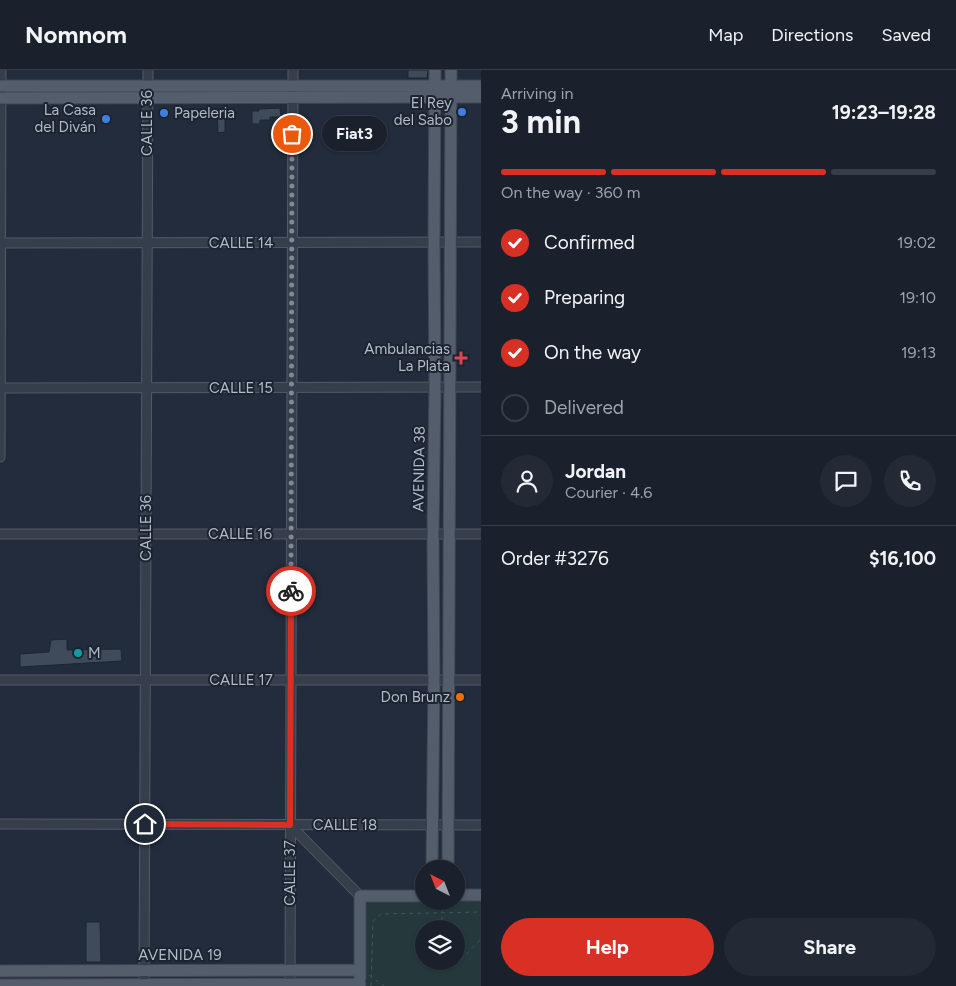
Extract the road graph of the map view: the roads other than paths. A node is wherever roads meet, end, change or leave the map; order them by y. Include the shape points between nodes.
1 (1, 70) edge
2 (148, 70) edge
3 (292, 70) edge
4 (435, 70) edge
5 (451, 70) edge
6 (481, 86) edge
7 (1, 92) edge
8 (148, 92) junction
9 (292, 92) junction
10 (435, 92) junction
11 (450, 92) junction
12 (481, 98) edge
13 (434, 242) junction
14 (450, 242) junction
15 (481, 242) edge
16 (0, 243) edge
17 (147, 243) junction
18 (292, 243) junction
19 (450, 387) junction
20 (481, 387) edge
21 (0, 388) edge
22 (146, 388) junction
23 (292, 388) junction
24 (436, 388) junction
25 (0, 457) edge
26 (0, 534) edge
27 (146, 534) junction
28 (291, 534) junction
29 (433, 534) junction
30 (449, 534) junction
31 (481, 534) edge
32 (0, 680) edge
33 (145, 680) junction
34 (291, 680) junction
35 (434, 680) junction
36 (449, 680) junction
37 (481, 680) edge
38 (0, 824) edge
39 (145, 824) junction
40 (290, 825) junction
41 (432, 825) junction
42 (448, 825) junction
43 (481, 825) edge
44 (432, 860) edge
45 (448, 860) edge
46 (465, 895) edge
47 (481, 895) edge
48 (360, 896) junction
49 (415, 896) edge
50 (144, 970) junction
51 (290, 970) junction
52 (360, 970) junction
53 (0, 971) edge
54 (0, 984) edge
55 (144, 985) edge
56 (290, 985) edge
57 (364, 985) edge

1 - 7 street
2 - 8 street, CALLE 36
3 - 9 street, CALLE 37
4 - 10 main road, AVENIDA 38
5 - 11 main road, AVENIDA 38
6 - 11 main road
7 - 8 main road
7 - 16 street
8 - 9 main road
8 - 17 street, CALLE 36
9 - 10 main road
9 - 18 street, CALLE 37
10 - 11 main road
10 - 13 main road, AVENIDA 38
11 - 12 main road
11 - 14 main road, AVENIDA 38
13 - 14 street, CALLE 14
13 - 18 street, CALLE 14
13 - 24 main road, AVENIDA 38
14 - 15 street, CALLE 14
14 - 19 main road, AVENIDA 38
16 - 17 street, CALLE 14
16 - 21 street
17 - 18 street, CALLE 14
17 - 22 street, CALLE 36
18 - 23 street, CALLE 37
19 - 20 street, CALLE 15
19 - 24 street, CALLE 15
19 - 30 main road, AVENIDA 38
21 - 22 street, CALLE 15
21 - 25 street
22 - 23 street, CALLE 15
22 - 27 street, CALLE 36
23 - 24 street, CALLE 15
23 - 28 street, CALLE 37
24 - 29 main road, AVENIDA 38
26 - 27 street, CALLE 16
27 - 28 street, CALLE 16
27 - 33 street, CALLE 36
28 - 29 street, CALLE 16
28 - 34 street, CALLE 37
29 - 30 street, CALLE 16
29 - 35 main road, AVENIDA 38
30 - 31 street, CALLE 16
30 - 36 main road, AVENIDA 38
32 - 33 street, CALLE 17
33 - 34 street, CALLE 17
33 - 39 street, CALLE 36
34 - 35 street, CALLE 17
34 - 40 street, CALLE 37
35 - 36 street, CALLE 17
35 - 41 main road, AVENIDA 38
36 - 37 street, CALLE 17
36 - 42 main road, AVENIDA 38
38 - 39 street, CALLE 18
39 - 40 street, CALLE 18
39 - 50 street, CALLE 36
40 - 41 street, CALLE 18
40 - 48 street
40 - 51 street, CALLE 37
41 - 42 street, CALLE 18
41 - 44 main road, AVENIDA 38
42 - 43 street, CALLE 18
42 - 45 main road, AVENIDA 38
46 - 47 main road
48 - 49 main road
48 - 52 main road
50 - 51 main road, AVENIDA 19
50 - 53 main road, AVENIDA 19
50 - 55 street, CALLE 36
51 - 52 main road, AVENIDA 19
51 - 56 street, CALLE 37
52 - 57 main road
54 - 55 main road, AVENIDA 19
55 - 56 main road, AVENIDA 19
56 - 57 main road, AVENIDA 19

